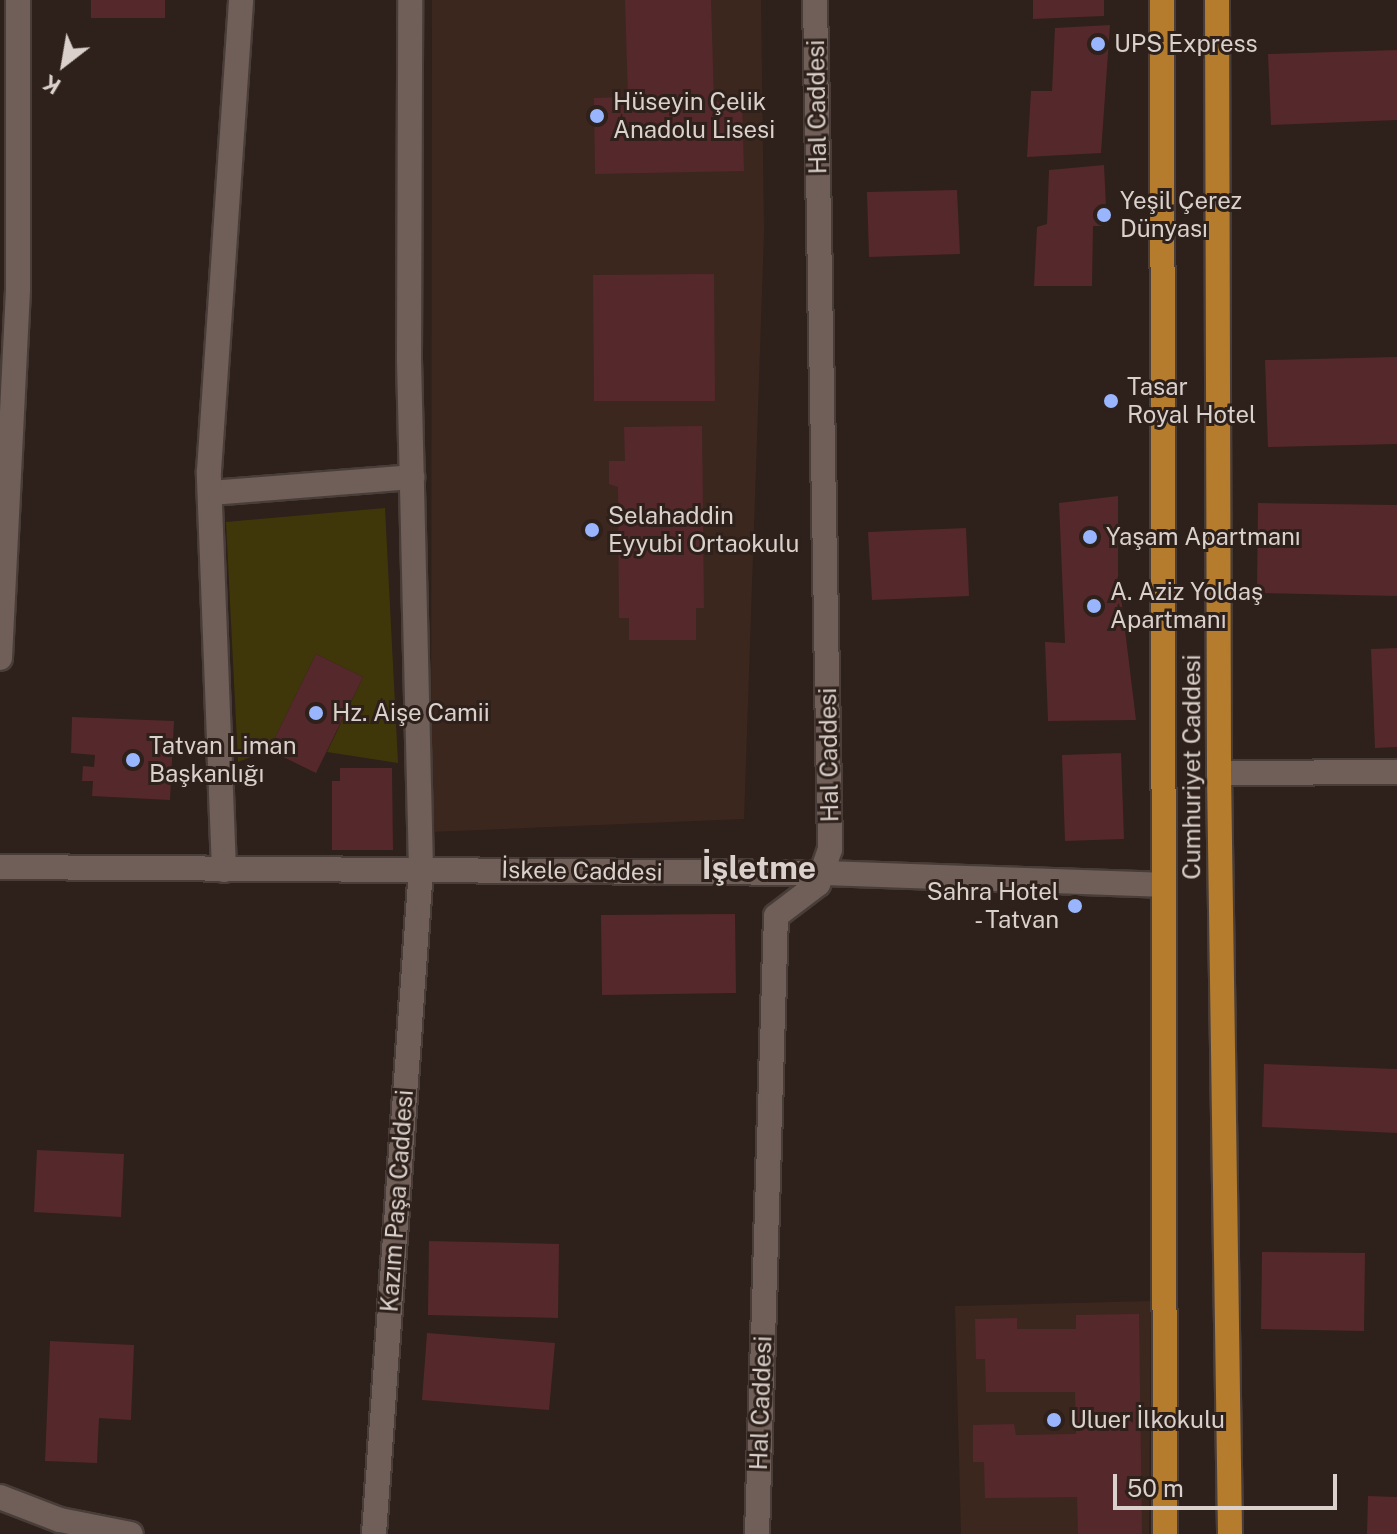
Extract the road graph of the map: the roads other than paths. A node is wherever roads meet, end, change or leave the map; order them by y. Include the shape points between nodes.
1 (18, 0) edge
2 (241, 0) edge
3 (410, 0) edge
4 (815, 0) edge
5 (1162, 0) edge
6 (1217, 0) edge
7 (412, 477) junction
8 (210, 493) junction
9 (0, 658) edge
10 (1397, 772) edge
11 (1219, 773) junction
12 (0, 867) edge
13 (421, 869) junction
14 (224, 870) junction
15 (822, 873) junction
16 (1163, 885) junction
17 (0, 1497) edge
18 (131, 1534) edge
19 (374, 1534) edge
20 (757, 1534) edge
21 (1165, 1534) edge
22 (1230, 1534) edge

1 - 9 street via 18,290
2 - 8 street
3 - 7 street, Kazım Paşa Caddesi
4 - 15 street, Hal Caddesi via 830,849
5 - 16 highway, Cumhuriyet Caddesi
6 - 11 highway, Cumhuriyet Caddesi
7 - 8 street
7 - 13 street, Kazım Paşa Caddesi
8 - 14 street
10 - 11 street
11 - 22 highway, Cumhuriyet Caddesi
12 - 14 street, İskele Caddesi
13 - 14 street, İskele Caddesi
13 - 15 street, İskele Caddesi
13 - 19 street, Kazım Paşa Caddesi
15 - 16 street, İskele Caddesi
15 - 20 street, Hal Caddesi via 818,884 776,916
16 - 21 highway, Cumhuriyet Caddesi
17 - 18 street via 60,1520

